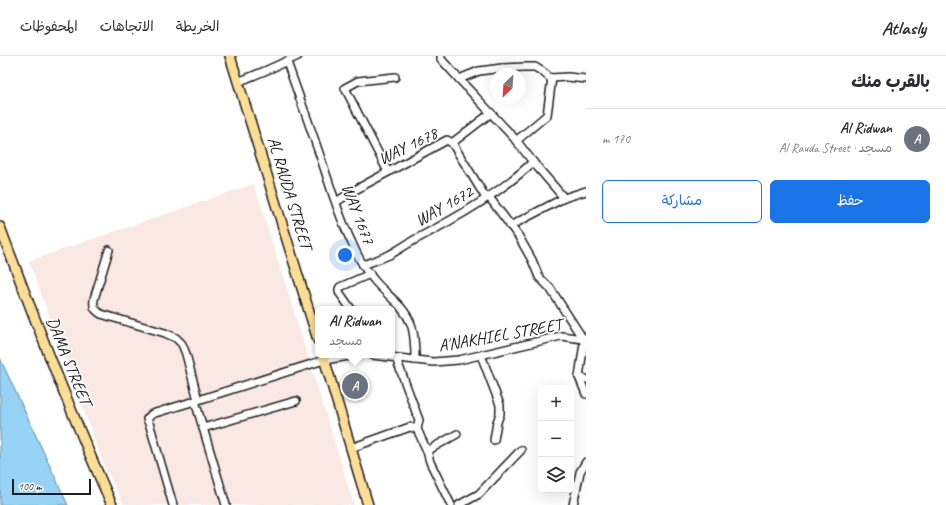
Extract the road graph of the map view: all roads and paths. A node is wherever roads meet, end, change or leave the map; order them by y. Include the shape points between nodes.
1 (230, 56) edge
2 (298, 56) edge
3 (441, 56) edge
4 (288, 64) junction
5 (395, 77) dead end
6 (552, 78) junction
7 (459, 79) junction
8 (586, 79) edge
9 (238, 82) junction
10 (491, 113) junction
11 (516, 141) junction
12 (452, 143) junction
13 (533, 162) junction
14 (388, 172) junction
15 (586, 191) edge
16 (488, 197) junction
17 (564, 198) junction
18 (336, 202) junction
19 (510, 226) junction
20 (0, 227) edge
21 (109, 250) dead end
22 (363, 265) junction
23 (370, 274) junction
24 (349, 306) edge
25 (315, 330) edge
26 (585, 339) edge
27 (481, 354) junction
28 (324, 358) edge
29 (396, 358) joint
30 (415, 360) junction
31 (582, 378) edge
32 (586, 394) edge
33 (197, 401) junction
34 (296, 401) dead end
35 (203, 428) junction
36 (417, 429) junction
37 (457, 434) dead end
38 (494, 440) dead end
39 (351, 448) junction
40 (521, 450) dead end
41 (427, 451) junction
42 (586, 462) edge
43 (112, 505) edge
44 (173, 505) edge
45 (226, 505) edge
46 (368, 505) edge
47 (451, 505) edge
48 (458, 505) edge
49 (573, 505) edge

1 - 9 main road, AL RAUDA STREET
2 - 4 street
3 - 7 street
4 - 9 street
4 - 18 street, WAY 1677
5 - 14 street via 358,82 346,88
6 - 7 street via 535,67 530,67 479,71
6 - 8 street
6 - 11 street via 547,115
7 - 10 street
9 - 25 main road, AL RAUDA STREET
10 - 11 street
10 - 12 street, WAY 1678
11 - 13 street
12 - 14 street, WAY 1678 via 447,140
12 - 16 street
13 - 16 street, WAY 1672
13 - 17 street
14 - 18 street, WAY 1678
15 - 17 street
16 - 19 street
16 - 22 street, WAY 1672 via 445,224 388,255
17 - 19 street
18 - 22 street, WAY 1677
19 - 26 street via 519,237 539,276
20 - 43 main road, DAMA STREET via 50,358
21 - 33 street via 94,299 95,310 176,338 186,354
22 - 23 street, WAY 1677
23 - 24 street via 340,287 339,292
23 - 30 street, WAY 1677 via 404,312 411,324
26 - 27 street, A'NAKHIEL STREET via 561,336
26 - 31 street
27 - 30 street, A'NAKHIEL STREET via 459,360
27 - 38 street via 500,405
28 - 33 street
28 - 39 main road
29 - 30 street, A'NAKHIEL STREET
29 - 36 street via 419,420
31 - 32 street
33 - 35 street
33 - 44 street via 152,414 146,419
34 - 35 street
35 - 45 street
36 - 39 street via 410,427
36 - 41 street
37 - 41 street
39 - 46 main road
40 - 48 street via 479,494
41 - 47 street
42 - 49 street via 580,472

